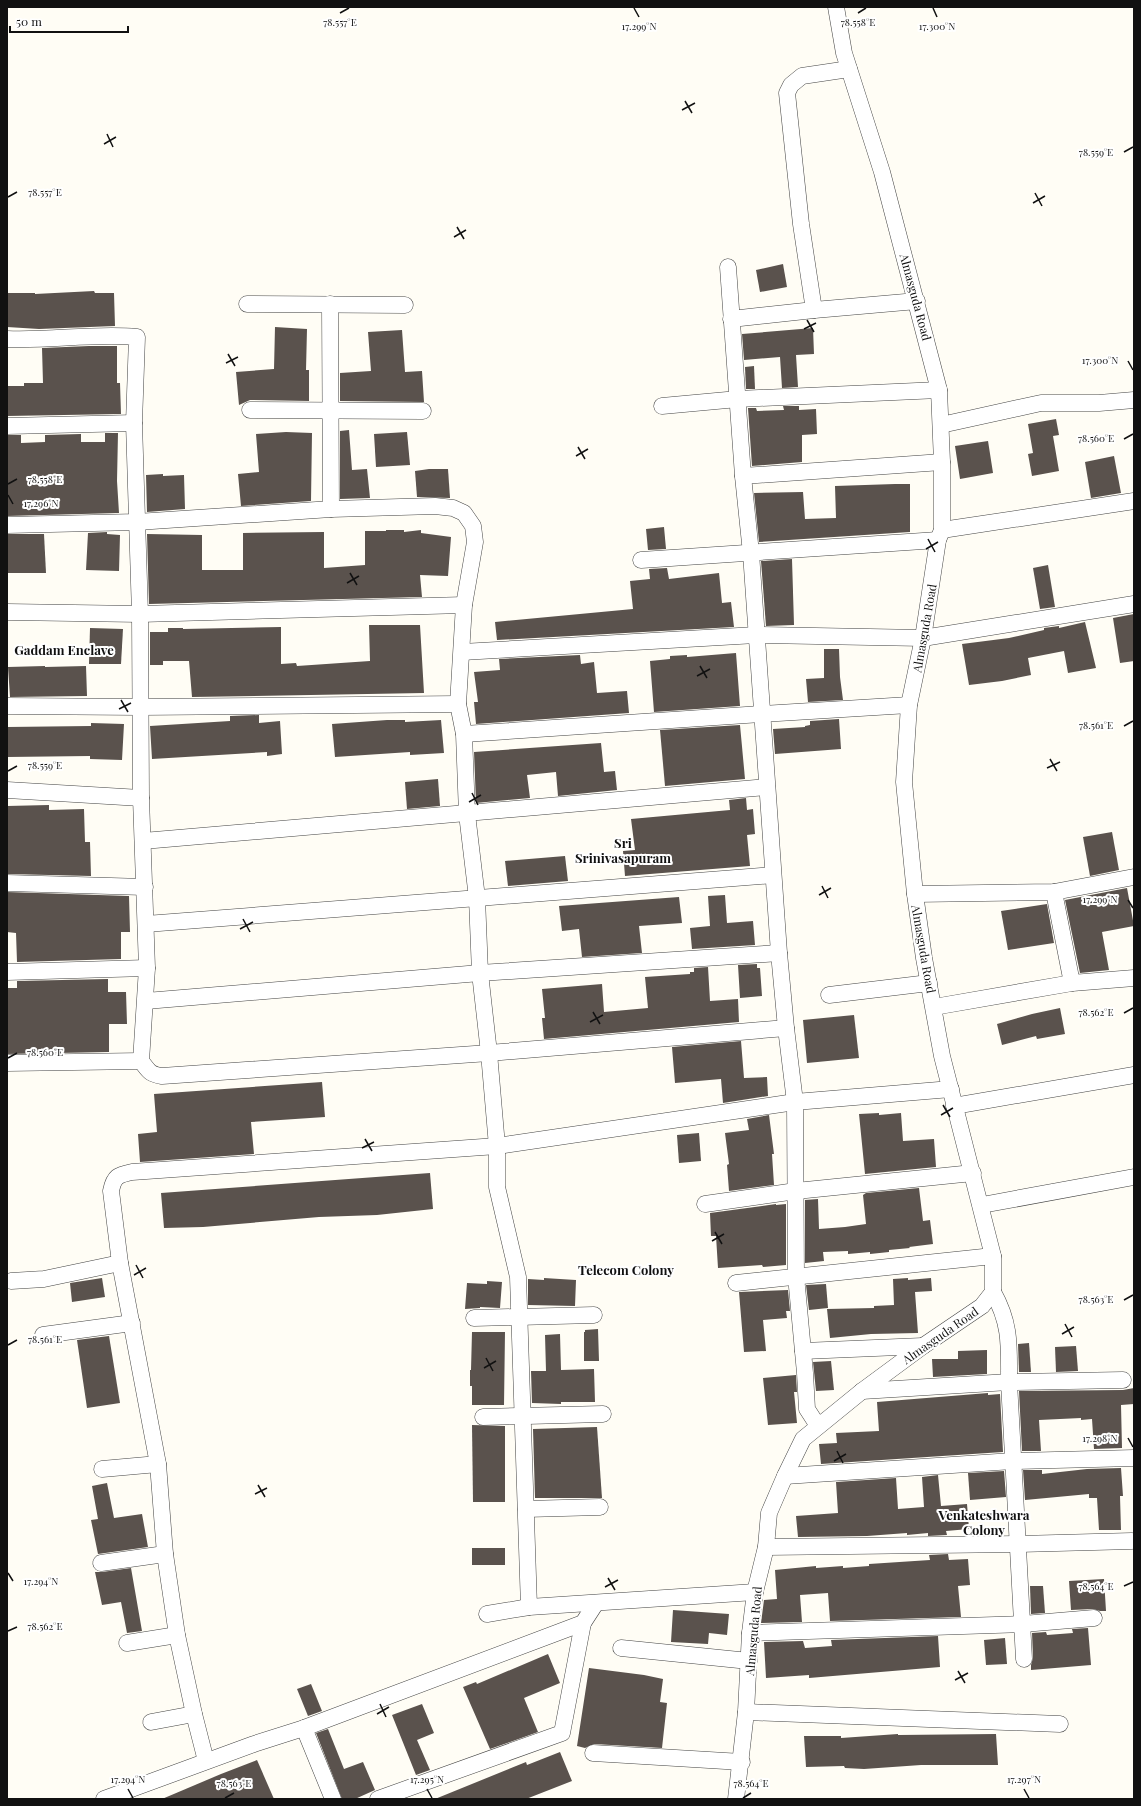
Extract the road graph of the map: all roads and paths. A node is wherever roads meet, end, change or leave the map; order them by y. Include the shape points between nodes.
1 (836, 7) edge
2 (849, 69) junction
3 (728, 267) dead end
4 (918, 301) junction
5 (247, 304) dead end
6 (330, 304) junction
7 (405, 305) dead end
8 (814, 310) junction
9 (731, 319) junction
10 (7, 339) edge
11 (940, 390) junction
12 (738, 399) junction
13 (1134, 400) edge
14 (662, 406) dead end
15 (250, 410) dead end
16 (331, 410) junction
17 (423, 411) dead end
18 (134, 423) junction
19 (941, 425) junction
20 (7, 426) edge
21 (942, 462) junction
22 (744, 476) junction
23 (1134, 501) edge
24 (331, 509) junction
25 (137, 522) junction
26 (7, 525) edge
27 (940, 535) junction
28 (751, 553) junction
29 (641, 560) dead end
30 (1134, 604) edge
31 (464, 605) junction
32 (7, 612) edge
33 (140, 614) junction
34 (756, 635) junction
35 (923, 638) junction
36 (462, 652) junction
37 (458, 704) junction
38 (909, 705) junction
39 (7, 706) edge
40 (140, 707) junction
41 (761, 714) junction
42 (464, 734) junction
43 (767, 786) junction
44 (7, 790) edge
45 (141, 798) junction
46 (467, 814) junction
47 (143, 841) junction
48 (773, 875) junction
49 (1134, 877) edge
50 (7, 883) edge
51 (145, 887) junction
52 (1054, 892) junction
53 (915, 894) junction
54 (477, 898) junction
55 (146, 924) junction
56 (779, 953) junction
57 (147, 968) junction
58 (7, 972) edge
59 (480, 974) junction
60 (1134, 978) edge
61 (929, 982) junction
62 (1072, 984) junction
63 (829, 995) dead end
64 (146, 1001) junction
65 (934, 1007) junction
66 (786, 1028) junction
67 (489, 1053) junction
68 (141, 1061) junction
69 (7, 1062) edge
70 (1134, 1075) edge
71 (951, 1089) junction
72 (795, 1102) junction
73 (954, 1106) junction
74 (497, 1146) junction
75 (973, 1173) junction
76 (1134, 1177) edge
77 (796, 1191) junction
78 (705, 1204) dead end
79 (982, 1205) junction
80 (993, 1256) junction
81 (120, 1263) junction
82 (796, 1276) junction
83 (11, 1281) dead end
84 (736, 1283) dead end
85 (993, 1292) junction
86 (594, 1315) dead end
87 (519, 1317) junction
88 (474, 1318) dead end
89 (132, 1323) junction
90 (43, 1335) dead end
91 (923, 1346) junction
92 (803, 1350) junction
93 (1123, 1380) dead end
94 (1009, 1382) junction
95 (862, 1391) junction
96 (603, 1414) dead end
97 (522, 1416) junction
98 (482, 1418) dead end
99 (818, 1426) junction
100 (1134, 1458) edge
101 (1013, 1461) junction
102 (158, 1464) junction
103 (102, 1469) dead end
104 (785, 1476) junction
105 (600, 1507) dead end
106 (526, 1509) junction
107 (1132, 1541) dead end
108 (1019, 1544) junction
109 (766, 1547) junction
110 (164, 1554) junction
111 (101, 1563) dead end
112 (755, 1592) junction
113 (596, 1602) junction
114 (529, 1607) junction
115 (487, 1614) dead end
116 (1094, 1618) dead end
117 (583, 1623) junction
118 (1023, 1624) junction
119 (750, 1633) junction
120 (177, 1634) junction
121 (127, 1643) dead end
122 (621, 1648) dead end
123 (1024, 1659) dead end
124 (749, 1661) junction
125 (746, 1712) junction
126 (194, 1714) junction
127 (151, 1722) dead end
128 (1060, 1724) dead end
129 (304, 1728) junction
130 (593, 1753) dead end
131 (206, 1762) junction
132 (742, 1762) junction
133 (104, 1799) edge
134 (333, 1799) edge
135 (378, 1799) edge
136 (736, 1799) edge

1 - 2 street, Almasguda Road
2 - 4 street, Almasguda Road via 882,172
2 - 8 street via 802,76 791,85 787,93 801,224
3 - 9 street
4 - 8 street
4 - 11 street, Almasguda Road
5 - 6 street
6 - 7 street
6 - 16 street
8 - 9 street
9 - 12 street
10 - 18 street via 137,337
11 - 12 street
11 - 19 street, Almasguda Road
12 - 14 street
12 - 22 street
13 - 19 street via 1041,403
15 - 16 street
16 - 17 street
16 - 24 street
18 - 20 street
18 - 25 street
19 - 21 street, Almasguda Road
21 - 22 street
21 - 27 street, Almasguda Road
22 - 28 street
23 - 27 street
24 - 25 street
24 - 31 street via 435,506 453,508 464,513 473,526 475,542
25 - 26 street
25 - 33 street
27 - 28 street
27 - 35 street, Almasguda Road
28 - 29 street
28 - 34 street
30 - 35 street
31 - 33 street
31 - 36 street
32 - 33 street
33 - 40 street
34 - 35 street
34 - 36 street
34 - 41 street
35 - 38 street, Almasguda Road
36 - 37 street
37 - 40 street
37 - 42 street
38 - 41 street
38 - 53 street, Almasguda Road via 904,782
39 - 40 street
40 - 45 street
41 - 42 street
41 - 43 street
42 - 46 street
43 - 46 street
43 - 48 street
44 - 45 street
45 - 47 street
46 - 47 street
46 - 54 street
47 - 51 street
48 - 54 street
48 - 56 street
49 - 52 street
50 - 51 street
51 - 55 street
52 - 53 street
52 - 62 street
53 - 61 street, Almasguda Road
54 - 55 street
54 - 59 street
55 - 57 street
56 - 59 street
56 - 66 street
57 - 58 street
57 - 64 street
59 - 64 street
59 - 67 street
60 - 62 street
61 - 63 street
61 - 65 street, Almasguda Road
62 - 65 street
64 - 68 street
65 - 71 street, Almasguda Road via 942,1056
66 - 67 street
66 - 72 street
67 - 68 street via 162,1076 152,1075
67 - 74 street
68 - 69 street
70 - 73 street
71 - 72 street
71 - 73 street, Almasguda Road
72 - 74 street
72 - 77 street
73 - 75 street, Almasguda Road
74 - 81 street via 132,1172 121,1175 113,1180 111,1191
74 - 87 street via 496,1187 518,1277
75 - 77 street
75 - 79 street, Almasguda Road
76 - 79 street
77 - 78 street
77 - 82 street
79 - 80 street, Almasguda Road
80 - 82 street
80 - 85 street, Almasguda Road
81 - 83 street via 44,1279
81 - 89 street
82 - 84 street
82 - 92 street
85 - 91 street, Almasguda Road via 982,1306
85 - 94 street via 1003,1309 1007,1323
86 - 87 street
87 - 88 street
87 - 97 street
89 - 90 street
89 - 102 street
91 - 92 street
91 - 95 street, Almasguda Road
92 - 99 street via 807,1409
93 - 94 street
94 - 95 street
94 - 101 street
95 - 99 street, Almasguda Road
96 - 97 street
97 - 98 street
97 - 106 street
99 - 104 street, Almasguda Road via 803,1439
100 - 101 street
101 - 104 street
101 - 108 street
102 - 103 street
102 - 110 street
104 - 109 street, Almasguda Road via 769,1513
105 - 106 street
106 - 114 street
107 - 108 street
108 - 109 street
108 - 118 street
109 - 112 street, Almasguda Road
110 - 111 street
110 - 120 street
112 - 113 street
112 - 119 street, Almasguda Road
113 - 114 street
113 - 117 street
114 - 115 street
116 - 118 street
117 - 129 street
117 - 135 street via 562,1733
118 - 119 street
118 - 123 street
119 - 124 street, Almasguda Road
120 - 121 street
120 - 126 street
122 - 124 street
124 - 125 street, Almasguda Road
125 - 128 street
125 - 132 street, Almasguda Road
126 - 127 street
126 - 131 street
129 - 131 street
129 - 134 street
130 - 132 street
131 - 133 street
132 - 136 street, Almasguda Road

